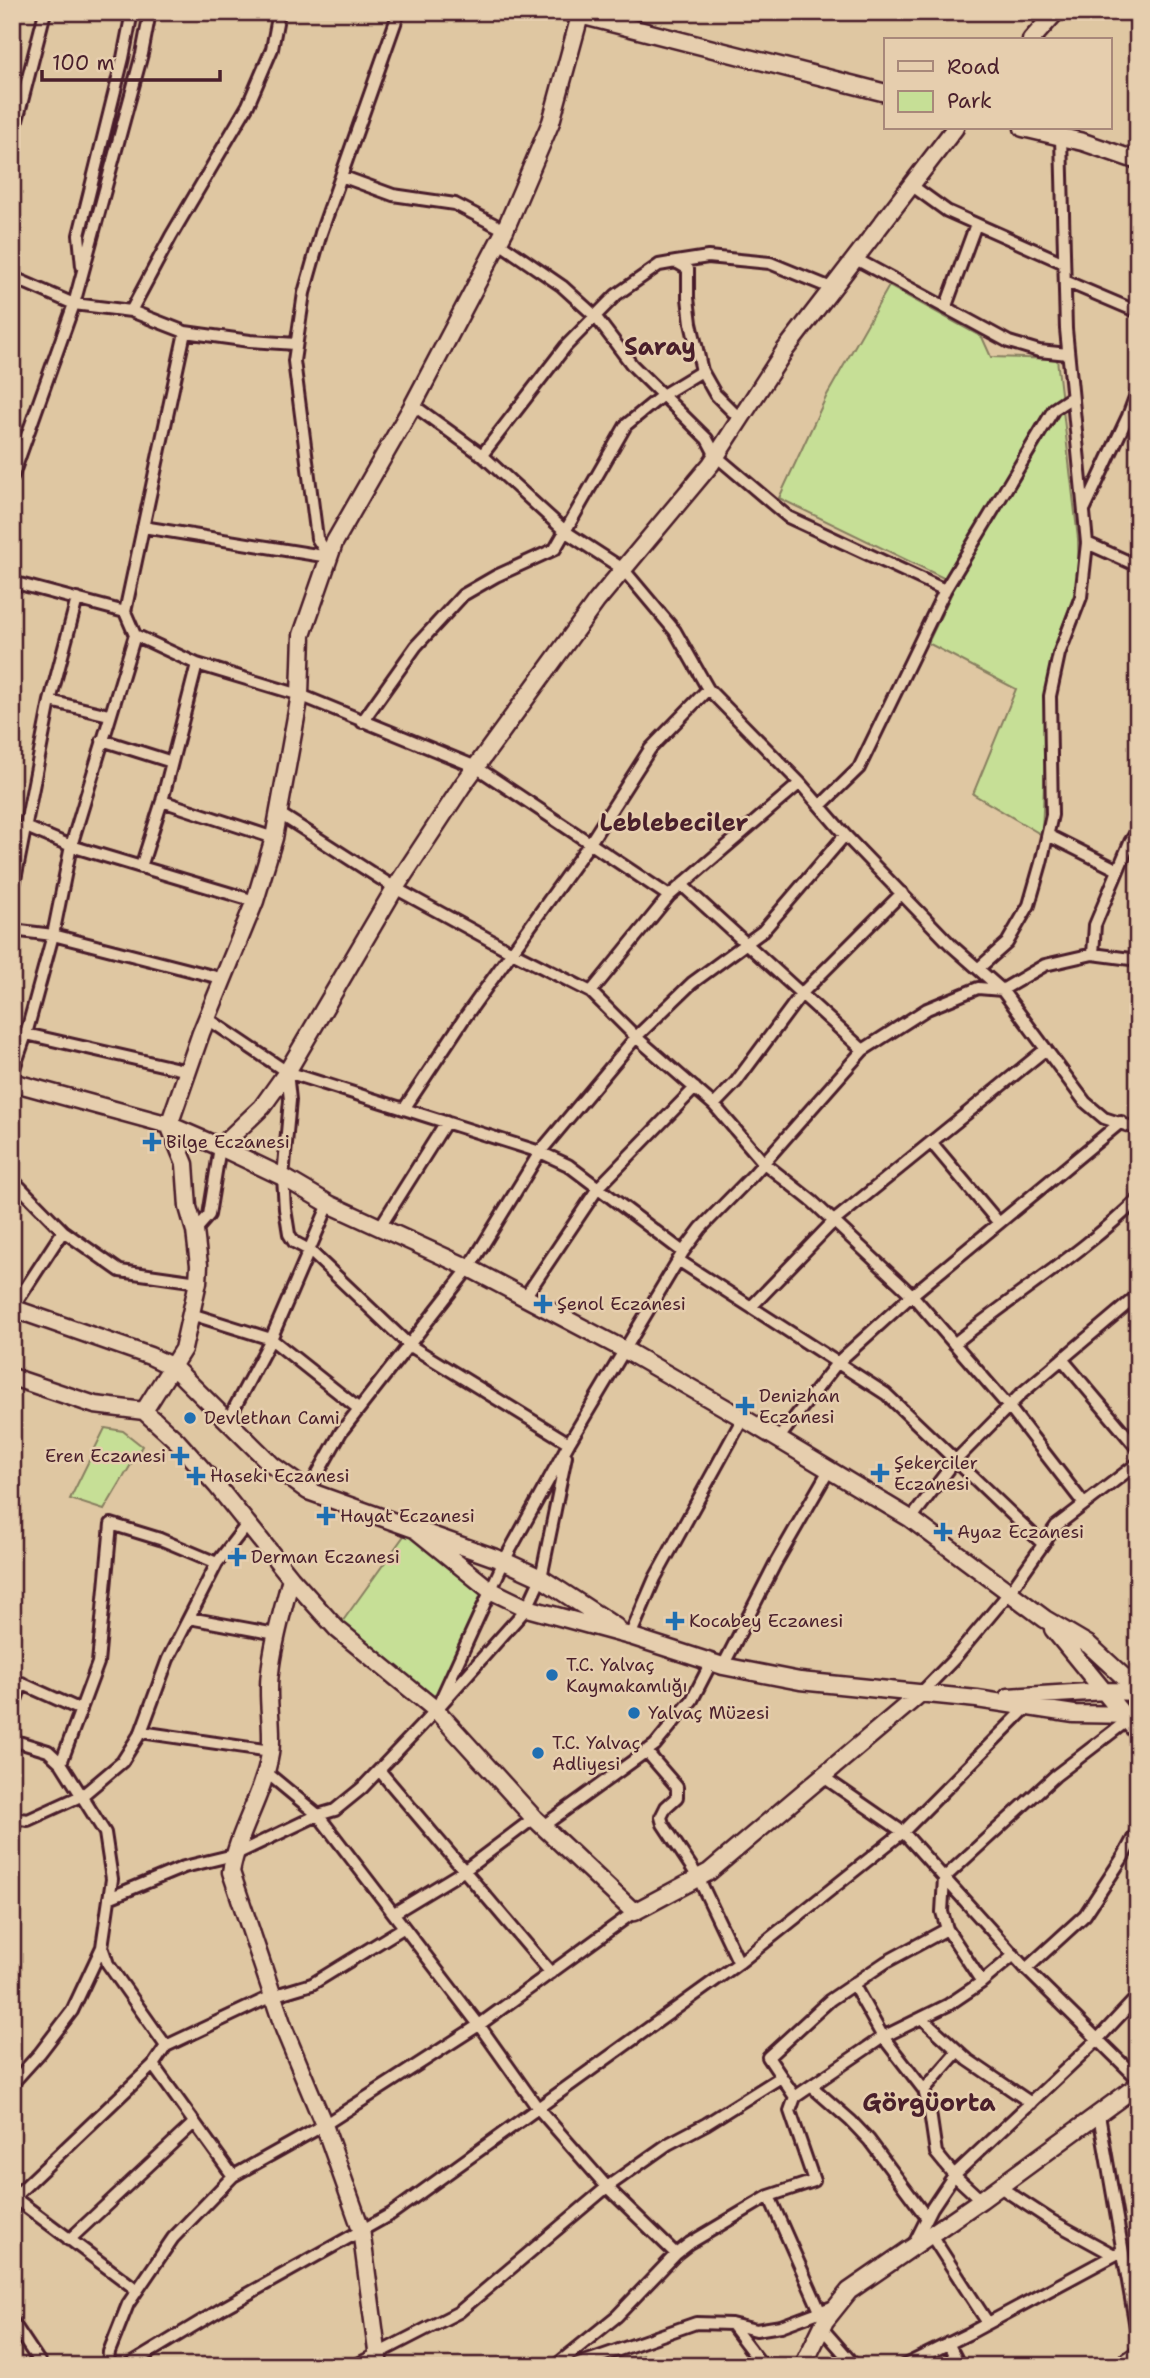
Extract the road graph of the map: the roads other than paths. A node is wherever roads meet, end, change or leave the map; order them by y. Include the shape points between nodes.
1 (45, 12) edge
2 (132, 12) edge
3 (150, 12) edge
4 (279, 12) edge
5 (399, 12) edge
6 (1056, 12) edge
7 (576, 13) edge
8 (1033, 38) edge
9 (884, 92) edge
10 (953, 130) edge
11 (1031, 130) edge
12 (1061, 137) junction
13 (12, 139) edge
14 (1138, 161) edge
15 (341, 176) junction
16 (911, 185) junction
17 (975, 224) junction
18 (501, 236) junction
19 (854, 258) junction
20 (676, 262) junction
21 (1064, 263) junction
22 (83, 272) junction
23 (12, 277) edge
24 (1065, 281) junction
25 (831, 288) junction
26 (74, 304) junction
27 (946, 306) junction
28 (131, 311) junction
29 (1138, 312) edge
30 (595, 316) junction
31 (185, 332) junction
32 (296, 344) junction
33 (1068, 354) junction
34 (702, 371) junction
35 (1138, 388) edge
36 (664, 394) junction
37 (1073, 397) junction
38 (413, 405) junction
39 (740, 419) junction
40 (482, 455) junction
41 (716, 456) junction
42 (12, 478) edge
43 (1084, 510) junction
44 (144, 527) junction
45 (566, 532) junction
46 (1087, 544) junction
47 (329, 557) junction
48 (1138, 566) edge
49 (623, 569) junction
50 (12, 582) edge
51 (945, 590) junction
52 (77, 598) junction
53 (125, 612) junction
54 (135, 635) junction
55 (197, 664) junction
56 (708, 689) junction
57 (300, 695) junction
58 (50, 701) junction
59 (109, 715) junction
60 (362, 722) junction
61 (102, 740) junction
62 (172, 762) junction
63 (476, 767) junction
64 (800, 783) junction
65 (162, 801) junction
66 (820, 806) junction
67 (280, 814) junction
68 (26, 827) junction
69 (12, 829) edge
70 (1138, 830) edge
71 (845, 835) junction
72 (1048, 835) junction
73 (274, 838) junction
74 (590, 843) junction
75 (71, 846) junction
76 (141, 867) junction
77 (1118, 870) junction
78 (682, 885) junction
79 (395, 888) junction
80 (902, 893) junction
81 (12, 895) edge
82 (669, 896) junction
83 (255, 901) junction
84 (12, 930) edge
85 (53, 935) junction
86 (747, 943) junction
87 (512, 952) junction
88 (1093, 954) junction
89 (1138, 960) edge
90 (979, 968) junction
91 (224, 979) junction
92 (1002, 990) junction
93 (591, 992) junction
94 (803, 993) junction
95 (208, 1019) junction
96 (26, 1034) junction
97 (636, 1037) junction
98 (1046, 1049) junction
99 (863, 1050) junction
100 (188, 1071) junction
101 (287, 1072) junction
102 (12, 1074) edge
103 (12, 1082) edge
104 (695, 1088) junction
105 (713, 1105) junction
106 (404, 1109) junction
107 (446, 1122) junction
108 (1121, 1122) junction
109 (169, 1125) junction
110 (1138, 1129) edge
111 (931, 1142) junction
112 (220, 1147) junction
113 (540, 1152) junction
114 (764, 1163) junction
115 (283, 1177) junction
116 (12, 1179) edge
117 (598, 1188) junction
118 (1138, 1199) edge
119 (329, 1204) junction
120 (834, 1221) junction
121 (999, 1223) junction
122 (380, 1227) junction
123 (63, 1231) junction
124 (195, 1231) junction
125 (309, 1250) junction
126 (681, 1256) junction
127 (469, 1268) junction
128 (198, 1282) junction
129 (912, 1295) junction
130 (524, 1297) junction
131 (1135, 1302) edge
132 (751, 1307) junction
133 (12, 1308) edge
134 (191, 1314) junction
135 (271, 1339) junction
136 (954, 1344) junction
137 (409, 1345) junction
138 (625, 1349) junction
139 (1062, 1359) junction
140 (837, 1363) junction
141 (173, 1367) junction
142 (12, 1377) edge
143 (1009, 1407) junction
144 (359, 1409) junction
145 (144, 1411) junction
146 (744, 1418) junction
147 (228, 1420) junction
148 (778, 1439) junction
149 (569, 1443) junction
150 (1138, 1449) edge
151 (955, 1461) junction
152 (1138, 1463) edge
153 (830, 1470) junction
154 (308, 1491) junction
155 (1084, 1504) junction
156 (911, 1520) junction
157 (248, 1522) junction
158 (411, 1526) junction
159 (1043, 1544) junction
160 (504, 1561) junction
161 (217, 1563) junction
162 (291, 1578) junction
163 (541, 1578) junction
164 (490, 1590) junction
165 (1009, 1593) junction
166 (527, 1608) junction
167 (189, 1618) junction
168 (1045, 1619) junction
169 (276, 1634) junction
170 (631, 1636) junction
171 (717, 1664) junction
172 (17, 1681) edge
173 (1105, 1691) junction
174 (1138, 1691) edge
175 (921, 1693) junction
176 (1043, 1695) junction
177 (977, 1699) junction
178 (1027, 1707) junction
179 (81, 1710) junction
180 (436, 1710) junction
181 (12, 1711) edge
182 (1132, 1721) edge
183 (141, 1732) junction
184 (12, 1740) edge
185 (271, 1751) junction
186 (646, 1751) junction
187 (61, 1763) junction
188 (379, 1770) junction
189 (266, 1772) junction
190 (822, 1776) junction
191 (83, 1795) junction
192 (318, 1815) junction
193 (12, 1818) edge
194 (538, 1822) junction
195 (1138, 1829) edge
196 (903, 1832) junction
197 (234, 1855) junction
198 (464, 1870) junction
199 (698, 1877) junction
200 (944, 1878) junction
201 (109, 1898) junction
202 (634, 1912) junction
203 (394, 1913) junction
204 (403, 1928) junction
205 (947, 1929) junction
206 (102, 1947) junction
207 (1014, 1955) junction
208 (739, 1963) junction
209 (1026, 1969) junction
210 (551, 1973) junction
211 (982, 1982) junction
212 (853, 1984) junction
213 (272, 1996) junction
214 (1138, 1996) edge
215 (922, 2018) junction
216 (479, 2025) junction
217 (883, 2037) junction
218 (1097, 2040) junction
219 (166, 2046) junction
220 (958, 2051) junction
221 (153, 2065) junction
222 (781, 2077) junction
223 (1138, 2079) edge
224 (12, 2084) edge
225 (1138, 2085) edge
226 (811, 2086) junction
227 (923, 2090) junction
228 (795, 2097) junction
229 (1031, 2103) junction
230 (537, 2107) junction
231 (1099, 2115) junction
232 (194, 2123) junction
233 (324, 2125) junction
234 (954, 2175) junction
235 (233, 2176) junction
236 (1000, 2186) junction
237 (607, 2187) junction
238 (769, 2196) junction
239 (12, 2198) edge
240 (981, 2200) junction
241 (928, 2218) junction
242 (361, 2229) junction
243 (931, 2235) junction
244 (69, 2240) junction
245 (913, 2247) junction
246 (1118, 2253) junction
247 (676, 2254) junction
248 (137, 2290) junction
249 (1136, 2315) edge
250 (821, 2319) junction
251 (12, 2321) edge
252 (988, 2323) junction
253 (731, 2324) junction
254 (1138, 2339) edge
255 (948, 2343) junction
256 (1138, 2351) edge
257 (378, 2359) edge
258 (42, 2366) edge
259 (108, 2366) edge
260 (127, 2366) edge
261 (354, 2366) edge
262 (555, 2366) edge
263 (573, 2366) edge
264 (764, 2366) edge
265 (803, 2366) edge
266 (855, 2366) edge
267 (903, 2366) edge
268 (960, 2366) edge
269 (1116, 2366) edge

1 - 13 street
2 - 22 street via 79,235
3 - 22 street
4 - 28 street via 272,49 247,104
5 - 15 street
6 - 8 street
7 - 9 street
7 - 18 street via 551,122
10 - 16 street
11 - 12 street
12 - 14 street
12 - 21 street
15 - 18 street via 393,195 455,204
15 - 32 street via 303,293
16 - 17 street
16 - 19 street
17 - 21 street
17 - 27 street
18 - 30 street
18 - 38 street
19 - 25 street
19 - 27 street
20 - 25 street via 708,257 770,263
20 - 30 street via 659,265
20 - 34 street via 688,269 691,323
21 - 24 street
22 - 26 street
23 - 26 street
24 - 29 street
24 - 33 street
25 - 39 street
26 - 28 street
26 - 42 street
27 - 33 street via 1009,342
28 - 31 street
30 - 36 street via 632,365
30 - 40 street via 566,346
31 - 32 street
31 - 44 street
32 - 47 street via 294,360 317,538
33 - 37 street
34 - 36 street
34 - 39 street via 715,394
35 - 43 street
36 - 41 street via 708,439
36 - 45 street via 626,425
37 - 43 street
37 - 51 street via 1054,409
38 - 40 street
38 - 47 street
39 - 41 street
40 - 45 street
41 - 49 street
41 - 51 street via 788,517
43 - 46 street
44 - 47 street
44 - 53 street
45 - 49 street
45 - 60 street via 549,553 463,594 416,646
46 - 48 street
46 - 72 street via 1081,597 1059,653 1050,696 1052,815
47 - 57 street via 302,635
49 - 56 street via 676,631
49 - 63 street
50 - 52 street
51 - 66 street via 859,768
52 - 53 street
52 - 58 street
53 - 54 street
54 - 55 street
54 - 59 street
55 - 57 street
55 - 62 street
56 - 64 street
56 - 74 street via 650,749
57 - 60 street
57 - 67 street
58 - 59 street
58 - 68 street
59 - 61 street
60 - 63 street
61 - 62 street
61 - 75 street
62 - 65 street
63 - 74 street
63 - 79 street
64 - 66 street
64 - 78 street
65 - 73 street
65 - 76 street
66 - 71 street
67 - 73 street
67 - 79 street
68 - 69 street
68 - 75 street
68 - 81 street
70 - 77 street
71 - 80 street
71 - 86 street via 763,931
72 - 77 street
72 - 90 street via 1029,905 1007,943
73 - 83 street
74 - 82 street
74 - 87 street
75 - 76 street
75 - 85 street
76 - 83 street
77 - 88 street via 1095,925
78 - 82 street
78 - 86 street
79 - 87 street
79 - 101 street
80 - 90 street
80 - 94 street
82 - 93 street
83 - 91 street
84 - 85 street
85 - 91 street
85 - 96 street
86 - 94 street
86 - 97 street via 692,984
87 - 93 street
87 - 106 street
88 - 89 street
88 - 92 street via 1045,965
90 - 92 street
91 - 95 street
92 - 98 street
92 - 99 street via 978,988 927,1009
93 - 97 street
94 - 99 street
94 - 105 street via 736,1082
95 - 100 street
95 - 101 street
96 - 100 street
96 - 102 street
97 - 104 street
97 - 113 street
98 - 108 street via 1085,1102 1104,1118
98 - 111 street
99 - 114 street
100 - 109 street
101 - 106 street
101 - 112 street via 262,1107
101 - 115 street via 290,1100
103 - 109 street
104 - 105 street
104 - 117 street
105 - 114 street
106 - 107 street
107 - 113 street
107 - 122 street
108 - 110 street
108 - 121 street
109 - 112 street
109 - 124 street via 185,1164
111 - 120 street
111 - 121 street
112 - 115 street
112 - 124 street via 209,1215
113 - 117 street via 568,1165
113 - 127 street
114 - 120 street
114 - 126 street via 701,1228
115 - 119 street
115 - 125 street via 289,1234
116 - 123 street
117 - 126 street
117 - 130 street
118 - 136 street via 1090,1244
119 - 122 street
119 - 125 street
120 - 129 street
120 - 132 street
121 - 129 street
122 - 127 street
123 - 128 street via 120,1271
123 - 133 street
124 - 128 street
125 - 135 street
125 - 137 street
126 - 132 street
126 - 138 street
127 - 130 street
127 - 137 street
128 - 134 street
129 - 136 street
129 - 140 street
130 - 138 street
131 - 139 street
132 - 140 street
133 - 141 street
134 - 135 street
134 - 141 street via 183,1349
135 - 144 street
135 - 147 street
136 - 143 street
137 - 144 street
137 - 149 street
138 - 146 street
138 - 149 street
139 - 143 street
139 - 150 street
140 - 148 street
140 - 151 street via 886,1394
141 - 145 street
141 - 147 street
142 - 145 street via 95,1405
143 - 151 street
143 - 155 street
144 - 154 street
145 - 157 street via 177,1441
146 - 148 street
146 - 170 street via 655,1578
147 - 154 street via 272,1465
148 - 153 street
149 - 160 street
149 - 163 street
151 - 156 street
151 - 159 street
152 - 155 street
153 - 156 street
153 - 171 street
154 - 158 street
155 - 159 street via 1056,1526
156 - 165 street
157 - 161 street
157 - 162 street
158 - 160 street
158 - 164 street
159 - 165 street
160 - 163 street
160 - 164 street
161 - 167 street
161 - 179 street via 111,1524 98,1663
162 - 169 street
162 - 180 street via 337,1629
163 - 166 street
163 - 170 street
164 - 166 street
164 - 180 street
165 - 168 street
165 - 175 street
166 - 170 street
166 - 180 street
167 - 169 street
167 - 183 street
168 - 173 street
168 - 174 street via 1089,1645
169 - 185 street via 269,1675
170 - 171 street
171 - 175 street via 800,1681
171 - 186 street
172 - 179 street
172 - 181 street
173 - 174 street
173 - 176 street
173 - 182 street
175 - 177 street
175 - 190 street
176 - 177 street
176 - 178 street
177 - 178 street
178 - 182 street
178 - 196 street
179 - 187 street
180 - 188 street
180 - 194 street
182 - 200 street via 1055,1776
183 - 185 street
183 - 191 street via 121,1762
184 - 187 street via 48,1751
185 - 189 street
186 - 194 street
186 - 199 street via 677,1787 677,1797 661,1817
187 - 191 street
188 - 192 street via 335,1810
188 - 198 street
189 - 192 street
189 - 197 street
190 - 196 street
190 - 199 street
191 - 193 street via 28,1820
191 - 201 street via 105,1833 112,1879
192 - 197 street
192 - 203 street
194 - 198 street
194 - 202 street
195 - 209 street via 1085,1915
196 - 200 street
196 - 208 street
197 - 201 street via 184,1867
197 - 213 street via 231,1872
198 - 203 street
198 - 210 street
199 - 202 street
199 - 208 street
200 - 205 street via 942,1912
200 - 207 street
201 - 206 street
202 - 210 street
203 - 204 street
204 - 213 street via 312,1984
204 - 216 street
205 - 211 street
205 - 212 street
206 - 219 street via 108,1964
206 - 224 street via 72,2011
207 - 209 street
207 - 211 street
208 - 230 street
209 - 218 street
210 - 216 street
211 - 215 street
212 - 217 street
212 - 222 street via 768,2057
213 - 219 street
213 - 233 street
214 - 218 street
215 - 217 street
215 - 220 street
216 - 230 street
216 - 233 street
217 - 226 street
217 - 227 street
218 - 223 street
218 - 229 street
219 - 221 street
220 - 227 street
220 - 229 street
221 - 232 street
221 - 239 street
222 - 228 street
222 - 237 street via 668,2144
225 - 231 street
226 - 228 street
226 - 241 street via 869,2140
227 - 234 street via 936,2153
228 - 238 street via 790,2111 814,2181
229 - 234 street
230 - 237 street
230 - 242 street via 391,2214
231 - 236 street
231 - 246 street
232 - 235 street
232 - 244 street
233 - 235 street
233 - 242 street
234 - 240 street
234 - 241 street
235 - 248 street via 173,2238
236 - 240 street
236 - 246 street via 1052,2221
237 - 247 street
237 - 257 street via 458,2312
238 - 247 street
238 - 250 street
239 - 244 street
240 - 243 street
241 - 245 street
242 - 257 street
242 - 260 street
243 - 245 street
243 - 252 street
244 - 248 street
245 - 250 street via 849,2291
246 - 249 street
246 - 252 street
247 - 262 street via 617,2316
248 - 259 street via 109,2352
249 - 254 street
250 - 253 street via 756,2330
250 - 265 street
250 - 266 street
251 - 258 street
252 - 255 street
253 - 263 street via 696,2323
253 - 264 street
255 - 267 street
255 - 268 street
256 - 269 street
257 - 261 street

